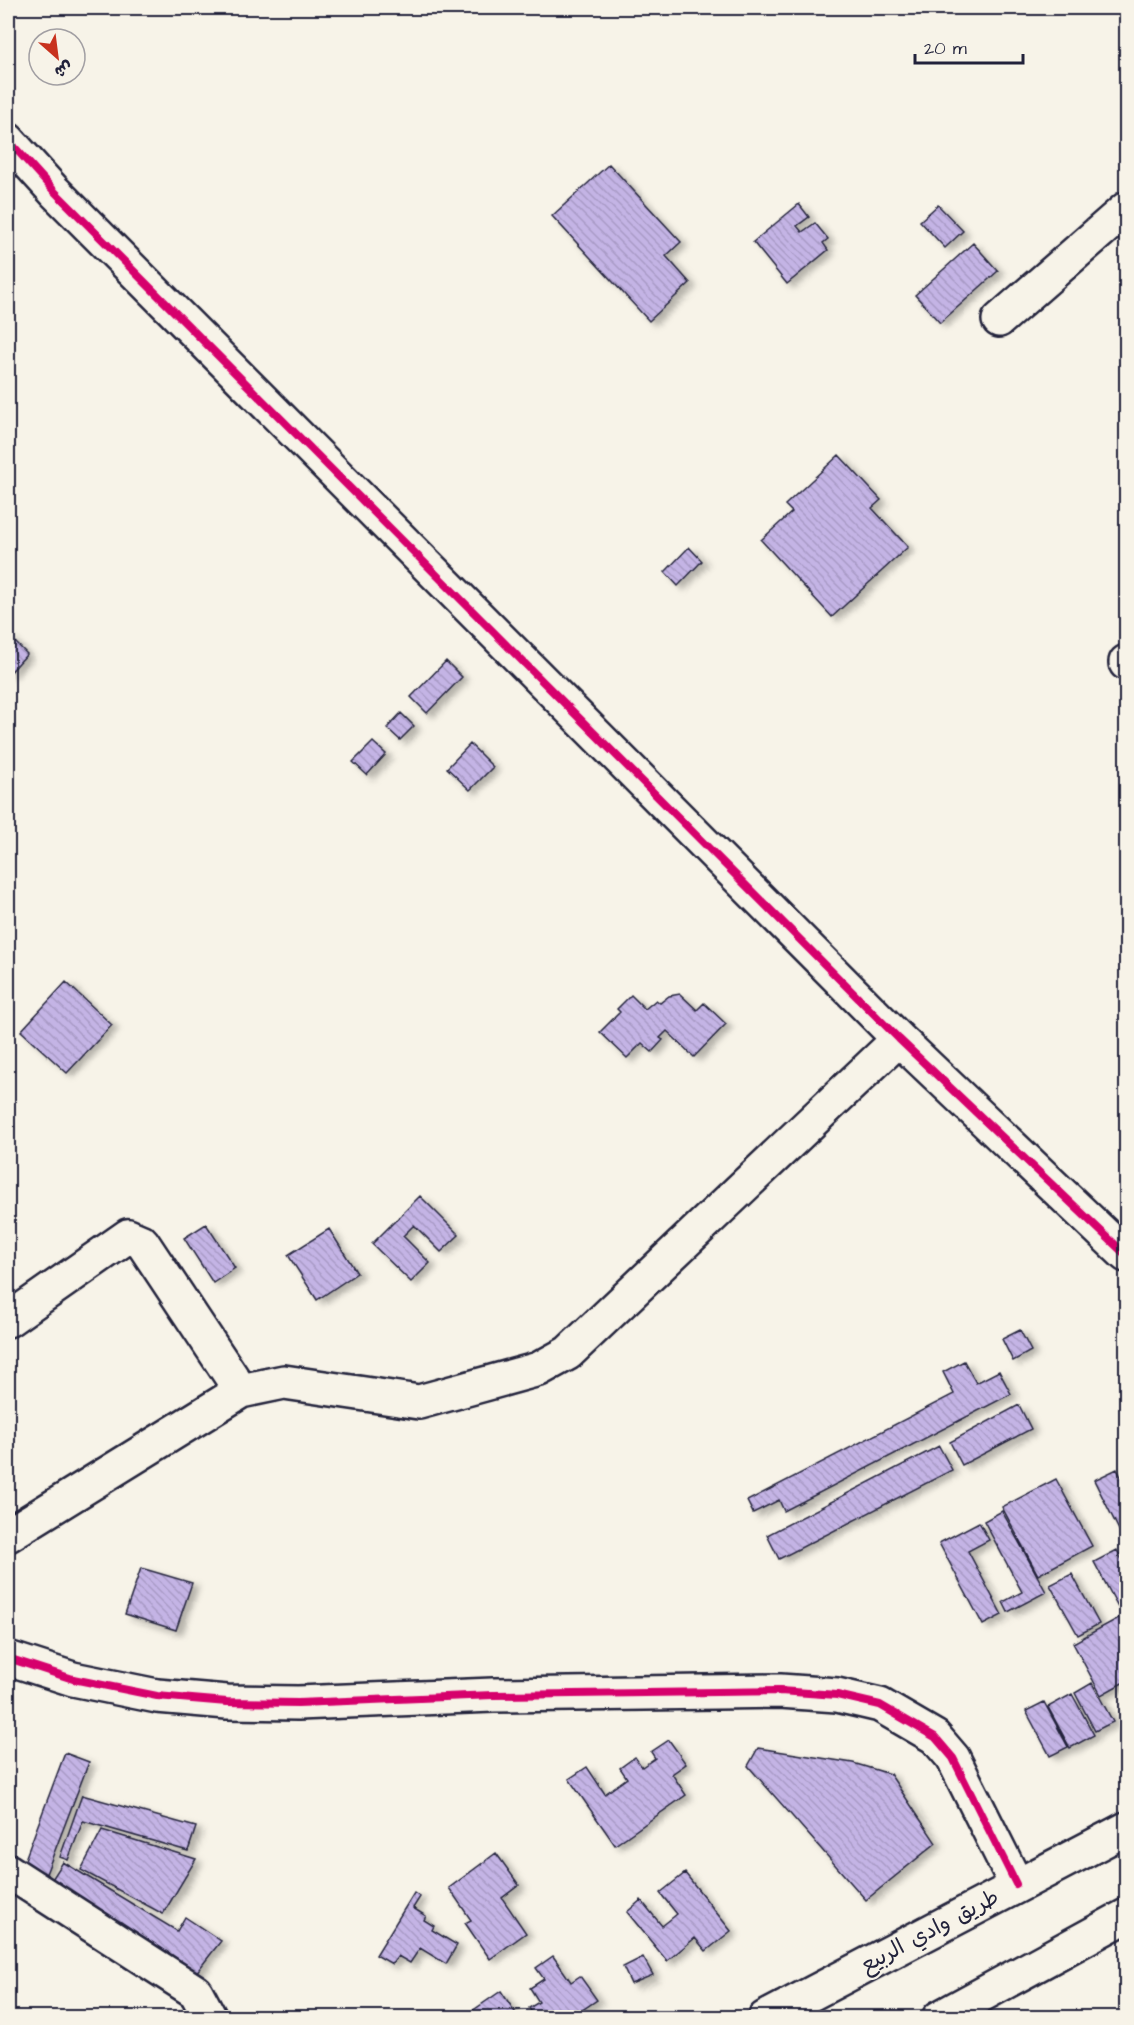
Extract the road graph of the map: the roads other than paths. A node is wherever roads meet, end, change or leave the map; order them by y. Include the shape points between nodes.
1 (8, 140) edge
2 (1126, 209) edge
3 (999, 320) dead end
4 (899, 1040) junction
5 (1126, 1255) edge
6 (8, 1320) edge
7 (241, 1390) junction
8 (8, 1535) edge
9 (8, 1658) edge
10 (1126, 1829) edge
11 (8, 1871) edge
12 (1016, 1884) junction
13 (1126, 1916) edge
14 (210, 2018) edge
15 (765, 2018) edge
16 (939, 2018) edge

1 - 4 main road via 63,200
2 - 3 main road
4 - 5 main road
4 - 7 main road via 568,1353 539,1369 419,1402 284,1382
6 - 7 main road via 128,1236 142,1242
7 - 8 main road
9 - 12 main road via 73,1679 157,1696 227,1702 780,1691 837,1695 880,1705 934,1737 953,1758
10 - 12 main road, طريق وادي الربيع
11 - 14 main road via 196,1992
12 - 15 main road, طريق وادي الربيع
13 - 16 main road

